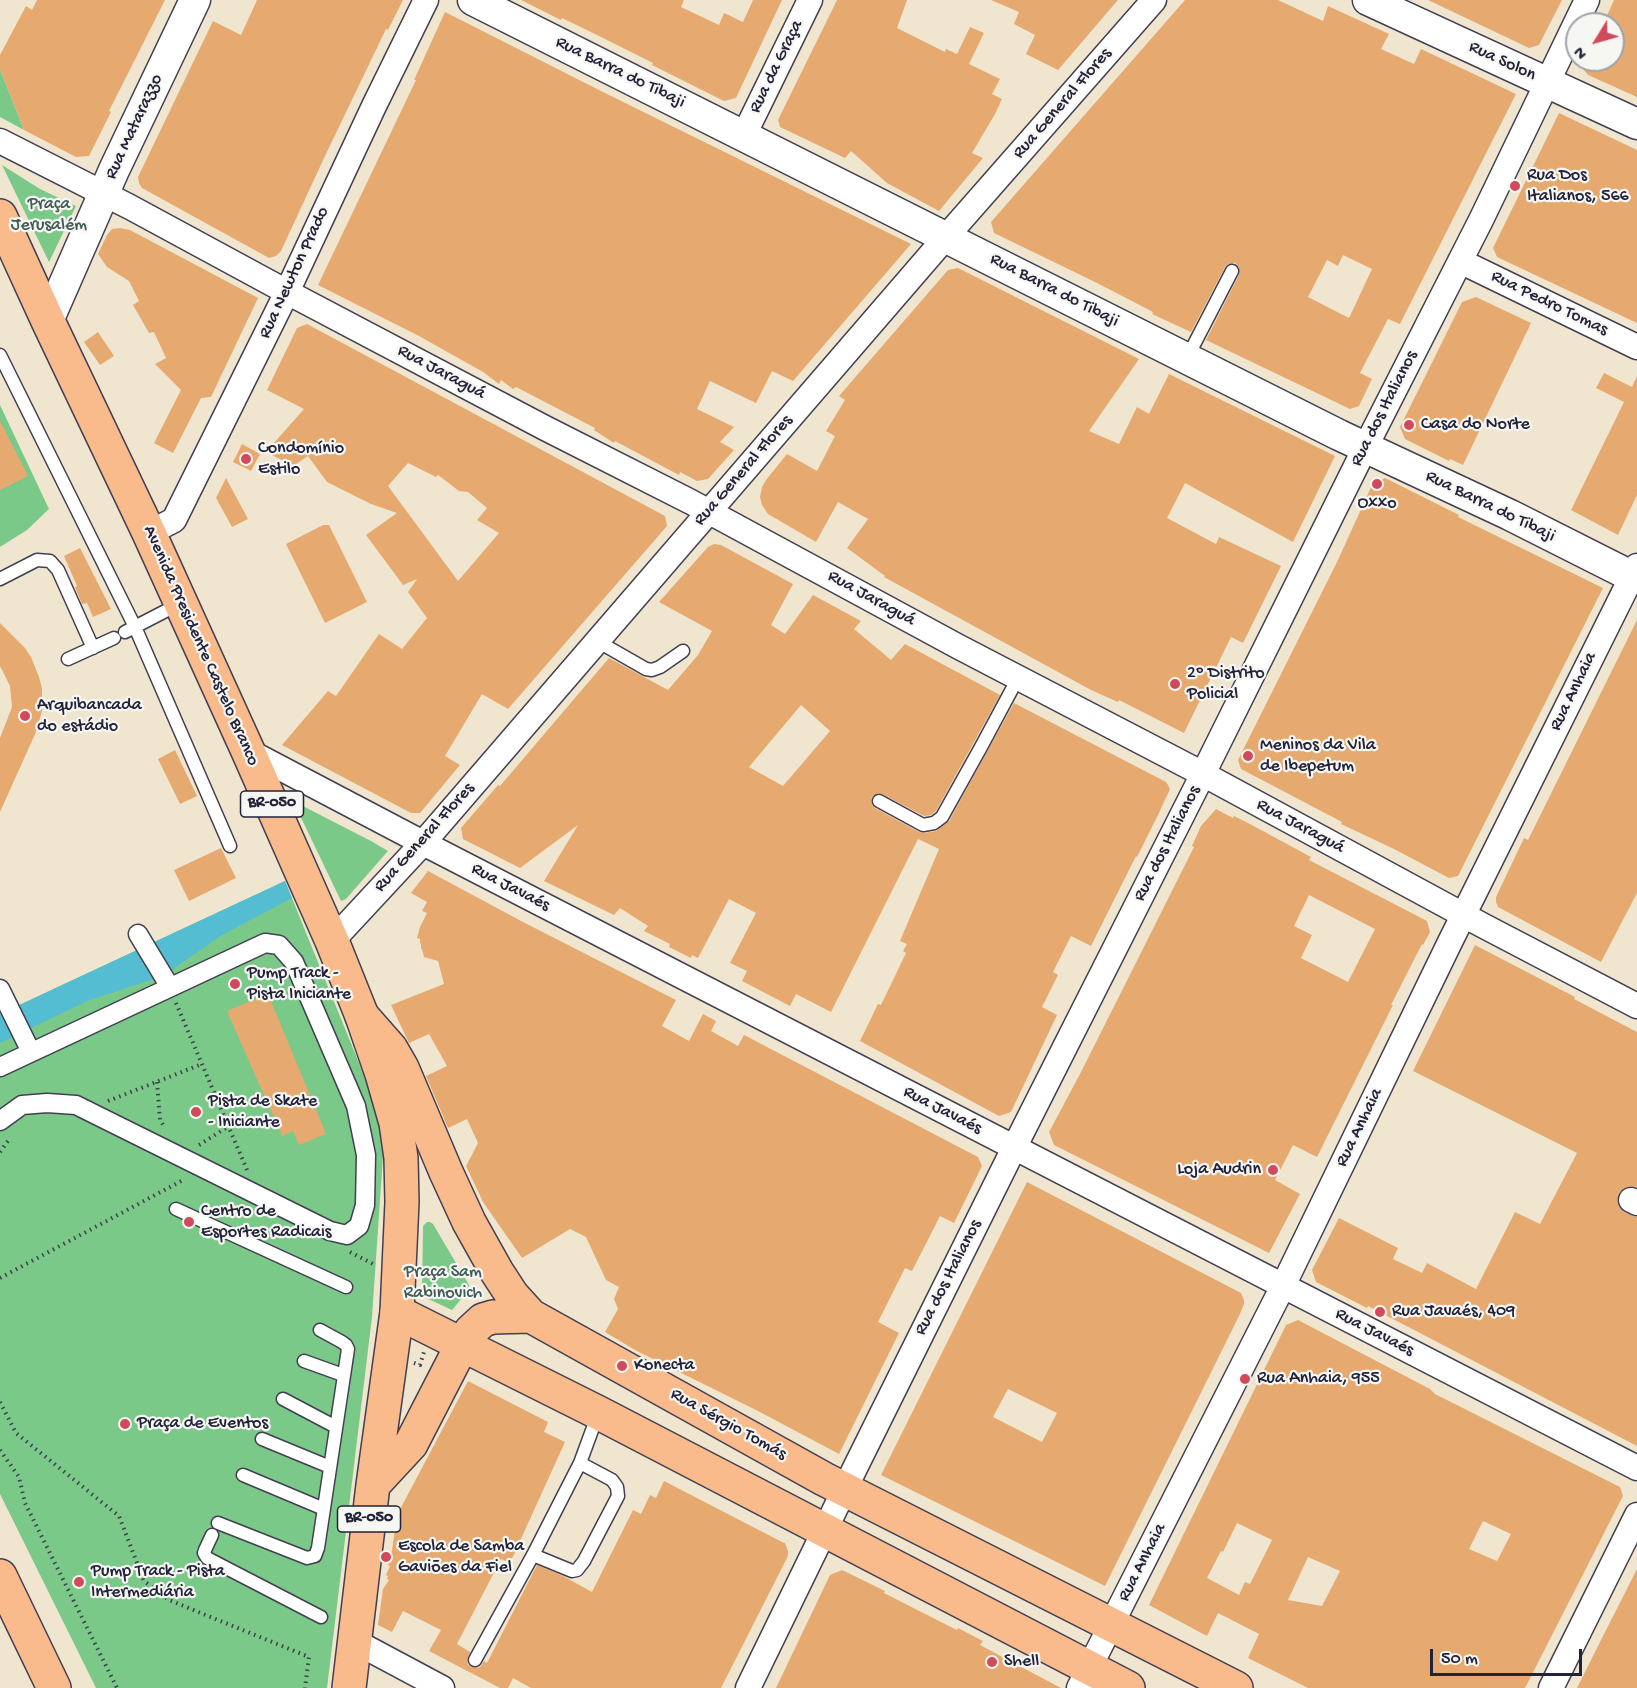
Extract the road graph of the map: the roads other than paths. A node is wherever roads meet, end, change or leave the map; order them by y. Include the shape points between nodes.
1 (195, 0) edge
2 (426, 0) edge
3 (473, 0) edge
4 (810, 0) edge
5 (1154, 0) edge
6 (1368, 0) edge
7 (1587, 0) edge
8 (1546, 83) junction
9 (1637, 124) edge
10 (744, 135) junction
11 (0, 141) edge
12 (104, 194) junction
13 (3, 229) edge
14 (946, 237) junction
15 (1460, 261) junction
16 (1232, 271) dead end
17 (287, 292) junction
18 (48, 321) junction
19 (1637, 347) edge
20 (0, 355) edge
21 (1187, 358) junction
22 (1365, 447) junction
23 (708, 512) junction
24 (149, 533) junction
25 (1635, 574) edge
26 (0, 579) edge
27 (181, 603) junction
28 (125, 632) junction
29 (597, 641) junction
30 (93, 648) junction
31 (683, 651) dead end
32 (68, 659) dead end
33 (1018, 678) junction
34 (248, 751) junction
35 (1203, 774) junction
36 (879, 801) dead end
37 (423, 843) junction
38 (230, 846) dead end
39 (1464, 914) junction
40 (141, 938) dead end
41 (332, 941) junction
42 (168, 984) junction
43 (3, 996) edge
44 (1637, 1006) edge
45 (362, 1016) junction
46 (27, 1044) junction
47 (0, 1067) edge
48 (0, 1121) edge
49 (1014, 1148) junction
50 (176, 1209) dead end
51 (1283, 1286) junction
52 (346, 1287) dead end
53 (397, 1312) junction
54 (531, 1317) junction
55 (320, 1330) dead end
56 (462, 1345) junction
57 (304, 1361) dead end
58 (344, 1375) junction
59 (283, 1399) dead end
60 (598, 1413) junction
61 (336, 1427) junction
62 (262, 1439) dead end
63 (580, 1463) junction
64 (330, 1467) junction
65 (1637, 1468) edge
66 (243, 1475) dead end
67 (373, 1485) junction
68 (845, 1490) junction
69 (324, 1509) junction
70 (1637, 1515) edge
71 (218, 1523) dead end
72 (825, 1531) junction
73 (212, 1535) dead end
74 (533, 1555) junction
75 (0, 1576) edge
76 (321, 1617) dead end
77 (1112, 1625) junction
78 (354, 1641) junction
79 (475, 1660) dead end
80 (1084, 1678) edge
81 (54, 1688) edge
82 (349, 1688) edge
83 (442, 1688) edge
84 (748, 1688) edge
85 (1128, 1688) edge
86 (1236, 1688) edge
87 (1551, 1688) edge

1 - 12 street, Rua Matarazzo
2 - 17 street, Rua Newton Prado
3 - 10 street, Rua Barra do Tibaji
4 - 10 street, Rua da Graça
5 - 14 street, Rua General Flores
6 - 8 street, Rua Solon
7 - 8 street, Rua dos Italianos
8 - 9 street, Rua Solon
8 - 15 street, Rua dos Italianos
10 - 14 street, Rua Barra do Tibaji
11 - 12 street
12 - 17 street, Rua Jaraguá
12 - 18 street, Rua Matarazzo
13 - 18 main road, Avenida Presidente Castelo Branco / BR-050
14 - 21 street, Rua Barra do Tibaji
14 - 23 street, Rua General Flores
15 - 19 street, Rua Pedro Tomas
15 - 22 street, Rua dos Italianos
16 - 21 lane
17 - 23 street, Rua Jaraguá
17 - 24 street, Rua Newton Prado via 174,520
18 - 24 main road, Avenida Presidente Castelo Branco / BR-050
20 - 28 lane
21 - 22 street, Rua Barra do Tibaji
22 - 25 street, Rua Barra do Tibaji
22 - 35 street, Rua dos Italianos
23 - 29 street, Rua General Flores
23 - 33 street, Rua Jaraguá
24 - 27 main road, Avenida Presidente Castelo Branco / BR-050
25 - 39 street, Rua Anhaia
26 - 30 lane via 38,560 50,561 58,570
27 - 28 lane
27 - 34 main road, Avenida Presidente Castelo Branco / BR-050
28 - 30 lane
28 - 38 lane
29 - 31 lane via 652,670
29 - 37 street, Rua General Flores
30 - 32 lane
33 - 35 street, Rua Jaraguá
33 - 36 lane via 942,817 924,825
34 - 37 street, Rua Javaés
34 - 41 main road, Avenida Presidente Castelo Branco / BR-050
35 - 39 street, Rua Jaraguá
35 - 49 street, Rua dos Italianos
37 - 41 street, Rua General Flores
37 - 49 street, Rua Javaés
39 - 44 street, Rua Jaraguá
39 - 51 street, Rua Anhaia
40 - 42 street
41 - 45 main road, Avenida Presidente Castelo Branco / BR-050
42 - 46 street
42 - 48 street via 265,943 279,945 294,962 356,1106 366,1155 359,1226 347,1235 330,1231 76,1105 22,1106
43 - 46 street
45 - 53 main road, Avenida Presidente Castelo Branco / BR-050 via 396,1123 401,1158
45 - 54 main road, Rua Sérgio Tomás via 402,1068 469,1222 502,1280
46 - 47 street
49 - 51 street, Rua Javaés
49 - 68 street, Rua dos Italianos
50 - 52 lane
51 - 65 street, Rua Javaés
51 - 77 street, Rua Anhaia
53 - 56 main road
53 - 67 main road, Avenida Presidente Castelo Branco / BR-050
54 - 56 main road via 483,1320
54 - 68 main road, Rua Sérgio Tomás
55 - 58 lane via 346,1345
56 - 60 main road
56 - 67 main road via 411,1444
57 - 58 lane
58 - 61 lane
59 - 61 lane
60 - 63 lane
60 - 72 main road
61 - 64 lane
62 - 64 lane
63 - 74 lane
63 - 74 lane via 612,1480 618,1496 577,1570 572,1572
64 - 69 lane
66 - 69 lane
67 - 78 main road, Avenida Presidente Castelo Branco / BR-050
68 - 72 street, Rua dos Italianos
68 - 77 main road, Rua Sérgio Tomás
69 - 71 lane via 318,1548 315,1556 307,1558
70 - 87 street
72 - 80 main road
72 - 84 street, Rua dos Italianos
73 - 76 lane via 204,1553 207,1558
74 - 79 lane
75 - 81 main road
77 - 80 street, Rua Anhaia
77 - 86 main road, Rua Sérgio Tomás
78 - 82 main road, Avenida Presidente Castelo Branco / BR-050
78 - 83 street
80 - 85 main road

